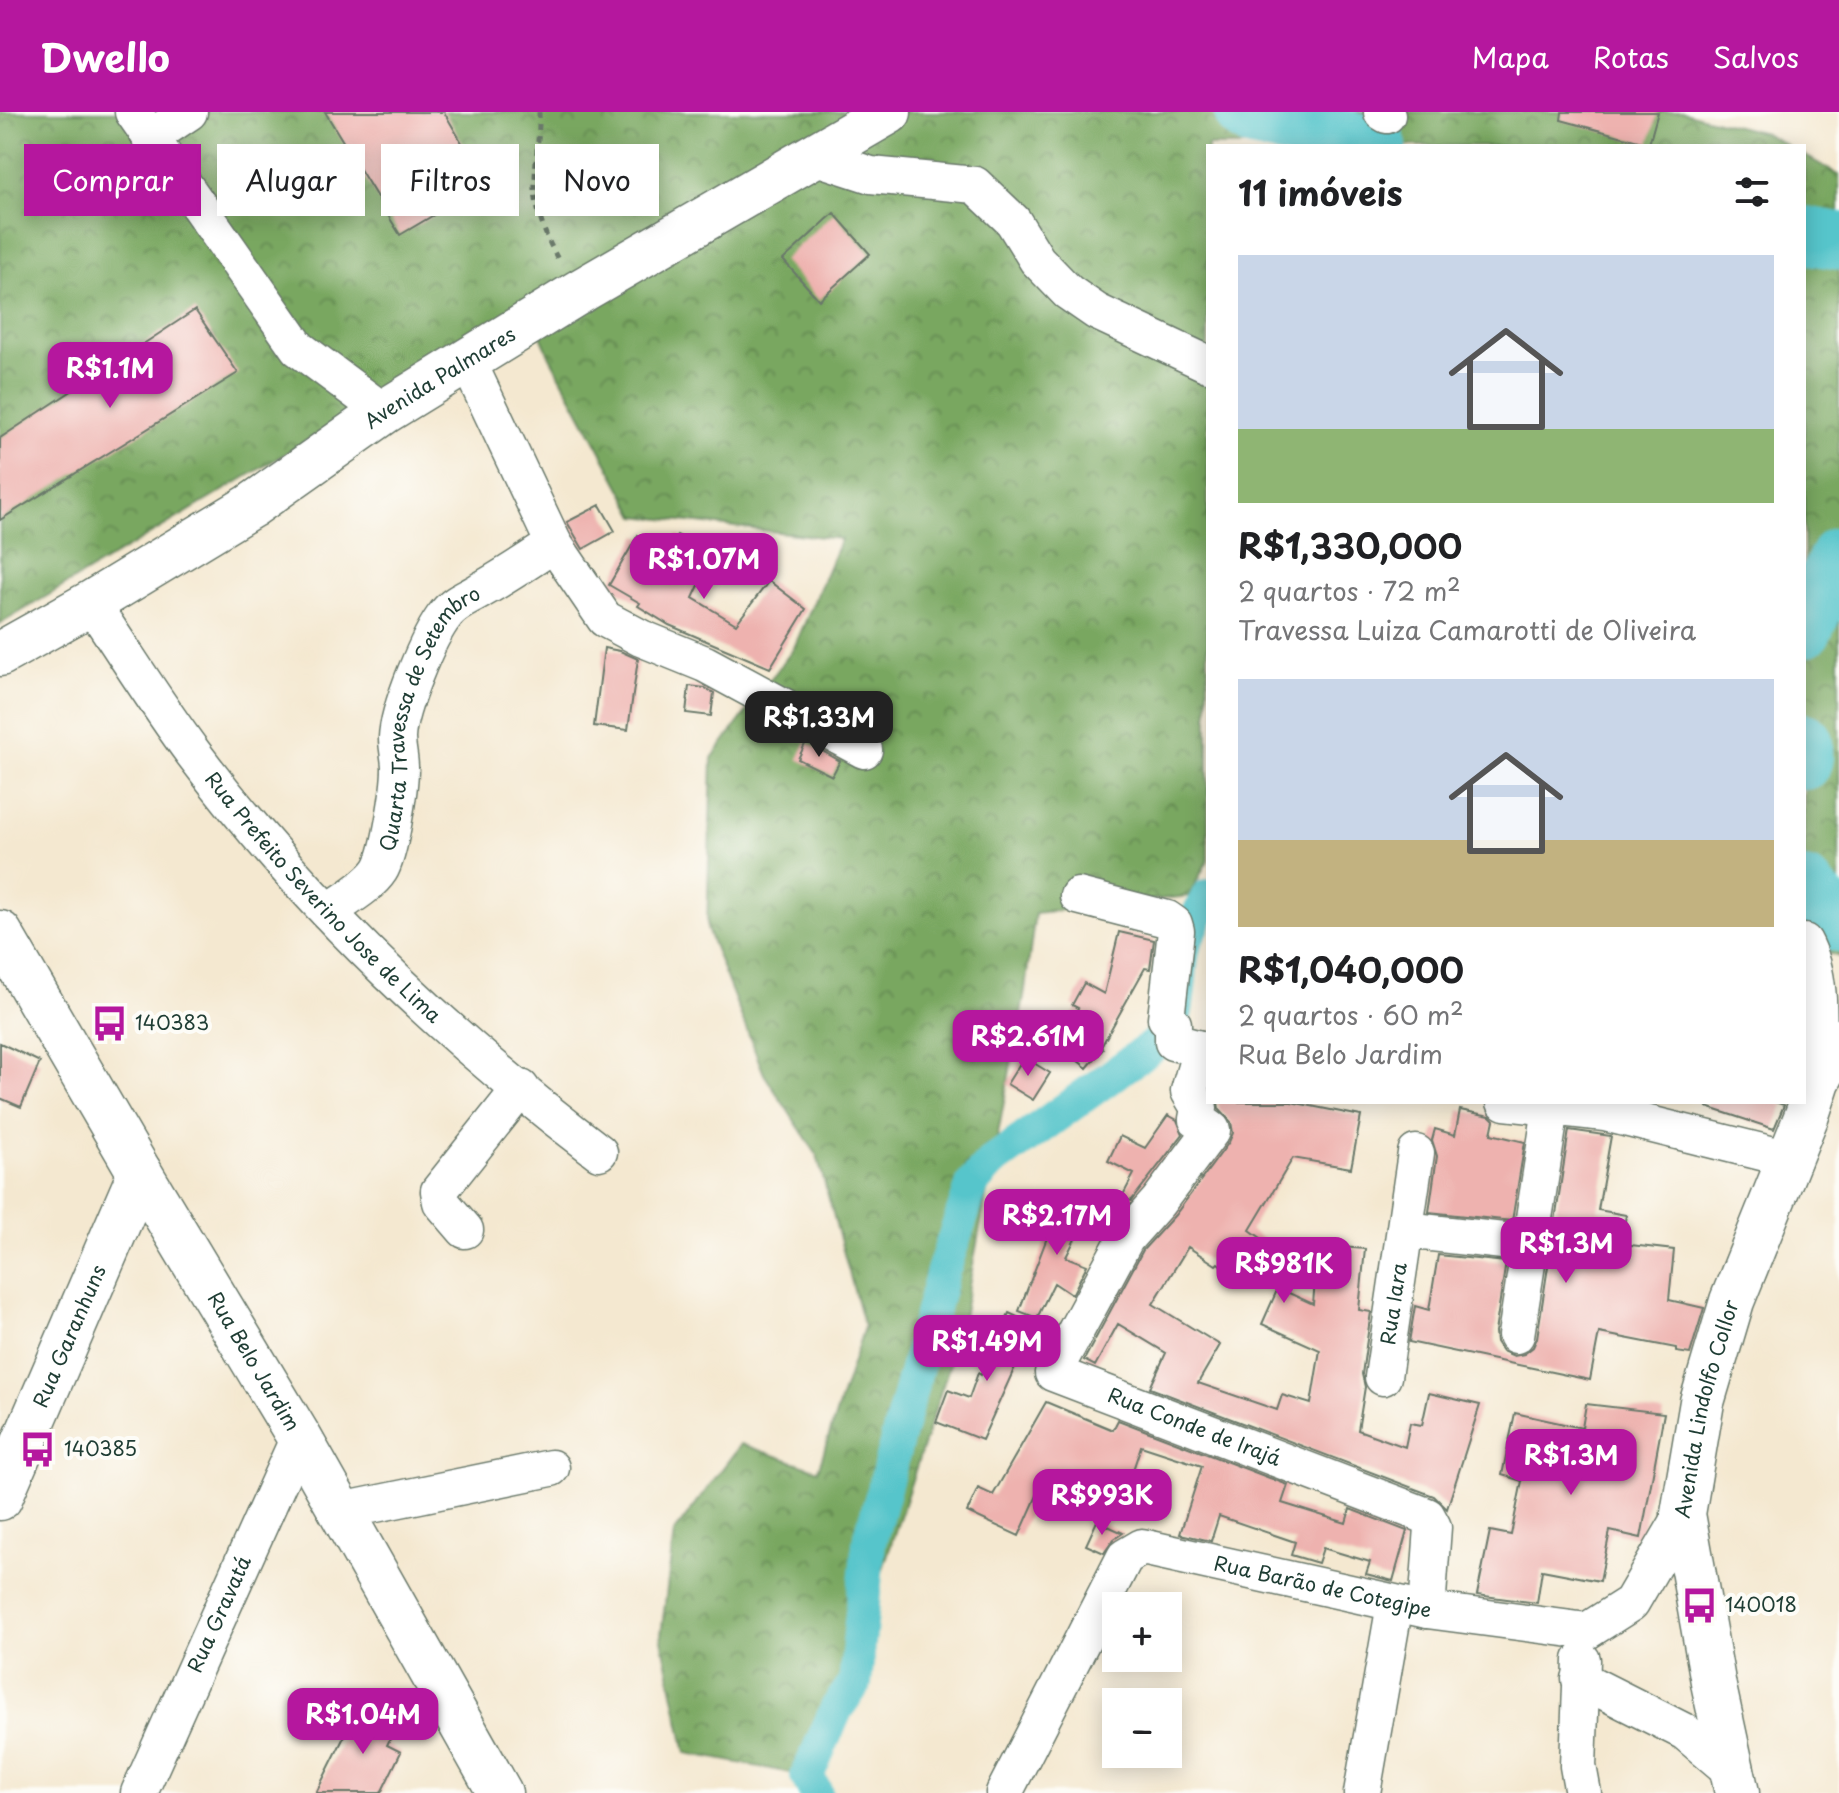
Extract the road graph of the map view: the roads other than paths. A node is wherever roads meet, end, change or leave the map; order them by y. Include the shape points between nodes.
1 (189, 112) edge
2 (889, 112) edge
3 (142, 125) edge
4 (813, 156) junction
5 (467, 360) junction
6 (1206, 363) edge
7 (384, 412) junction
8 (554, 544) junction
9 (91, 603) junction
10 (0, 654) edge
11 (864, 750) dead end
12 (1078, 896) dead end
13 (328, 912) junction
14 (0, 933) edge
15 (1806, 946) edge
16 (1187, 1040) edge
17 (1839, 1041) edge
18 (1818, 1081) junction
19 (521, 1088) junction
20 (1520, 1104) edge
21 (1605, 1107) edge
22 (1551, 1108) junction
23 (599, 1152) dead end
24 (1416, 1153) dead end
25 (1790, 1159) junction
26 (140, 1173) junction
27 (465, 1230) dead end
28 (1405, 1230) junction
29 (1530, 1244) junction
30 (1516, 1335) dead end
31 (1383, 1377) dead end
32 (299, 1437) junction
33 (551, 1468) dead end
34 (0, 1498) edge
35 (341, 1511) junction
36 (1683, 1514) junction
37 (1411, 1607) junction
38 (1587, 1631) junction
39 (1580, 1679) junction
40 (1734, 1782) edge
41 (139, 1793) edge
42 (500, 1793) edge
43 (1004, 1793) edge
44 (1362, 1793) edge
45 (1583, 1793) edge

1 - 3 street
2 - 4 main road, Avenida Palmares
3 - 7 street via 298,348
4 - 5 main road, Avenida Palmares
4 - 6 street via 871,175 975,185 1013,221 1037,260 1068,292 1097,312
5 - 7 main road, Avenida Palmares
5 - 8 street
7 - 9 main road, Avenida Palmares via 251,506
8 - 11 street via 605,619 705,664
8 - 13 street, Quarta Travessa de Setembro via 456,603 440,622 404,699 387,854 374,878
9 - 10 main road, Avenida Palmares
9 - 13 street, Rua Prefeito Severino Jose de Lima via 192,752
12 - 16 street via 1174,924
13 - 19 street, Rua Prefeito Severino Jose de Lima via 416,999
14 - 26 main road, Rua Belo Jardim
15 - 18 street via 1819,999
16 - 37 street, Rua Conde de Irajá via 1189,1091 1199,1108 1197,1119 1212,1130 1126,1238 1053,1373 1427,1516 1433,1527
17 - 18 main road, Avenida Lindolfo Collor
18 - 25 main road, Avenida Lindolfo Collor
19 - 23 street, Rua Prefeito Severino Jose de Lima
19 - 27 street via 439,1191 441,1202
20 - 22 street
21 - 22 street
21 - 25 street
22 - 29 street
24 - 28 street, Rua Iara
25 - 36 main road, Avenida Lindolfo Collor via 1732,1301 1702,1402
26 - 32 main road, Rua Belo Jardim
26 - 34 main road, Rua Garanhuns
28 - 29 street
28 - 31 street, Rua Iara
29 - 30 street
32 - 35 main road, Rua Belo Jardim
32 - 41 street, Rua Gravatá
33 - 35 street
35 - 42 main road, Rua Belo Jardim
36 - 38 street via 1631,1603
36 - 40 main road, Avenida Lindolfo Collor
37 - 38 street, Rua Barão de Cotegipe
37 - 43 street, Rua Barão de Cotegipe via 1142,1547 1125,1557
37 - 44 street, Rua Conde de Irajá
38 - 39 street
39 - 40 street via 1685,1732
39 - 45 street via 1578,1766

